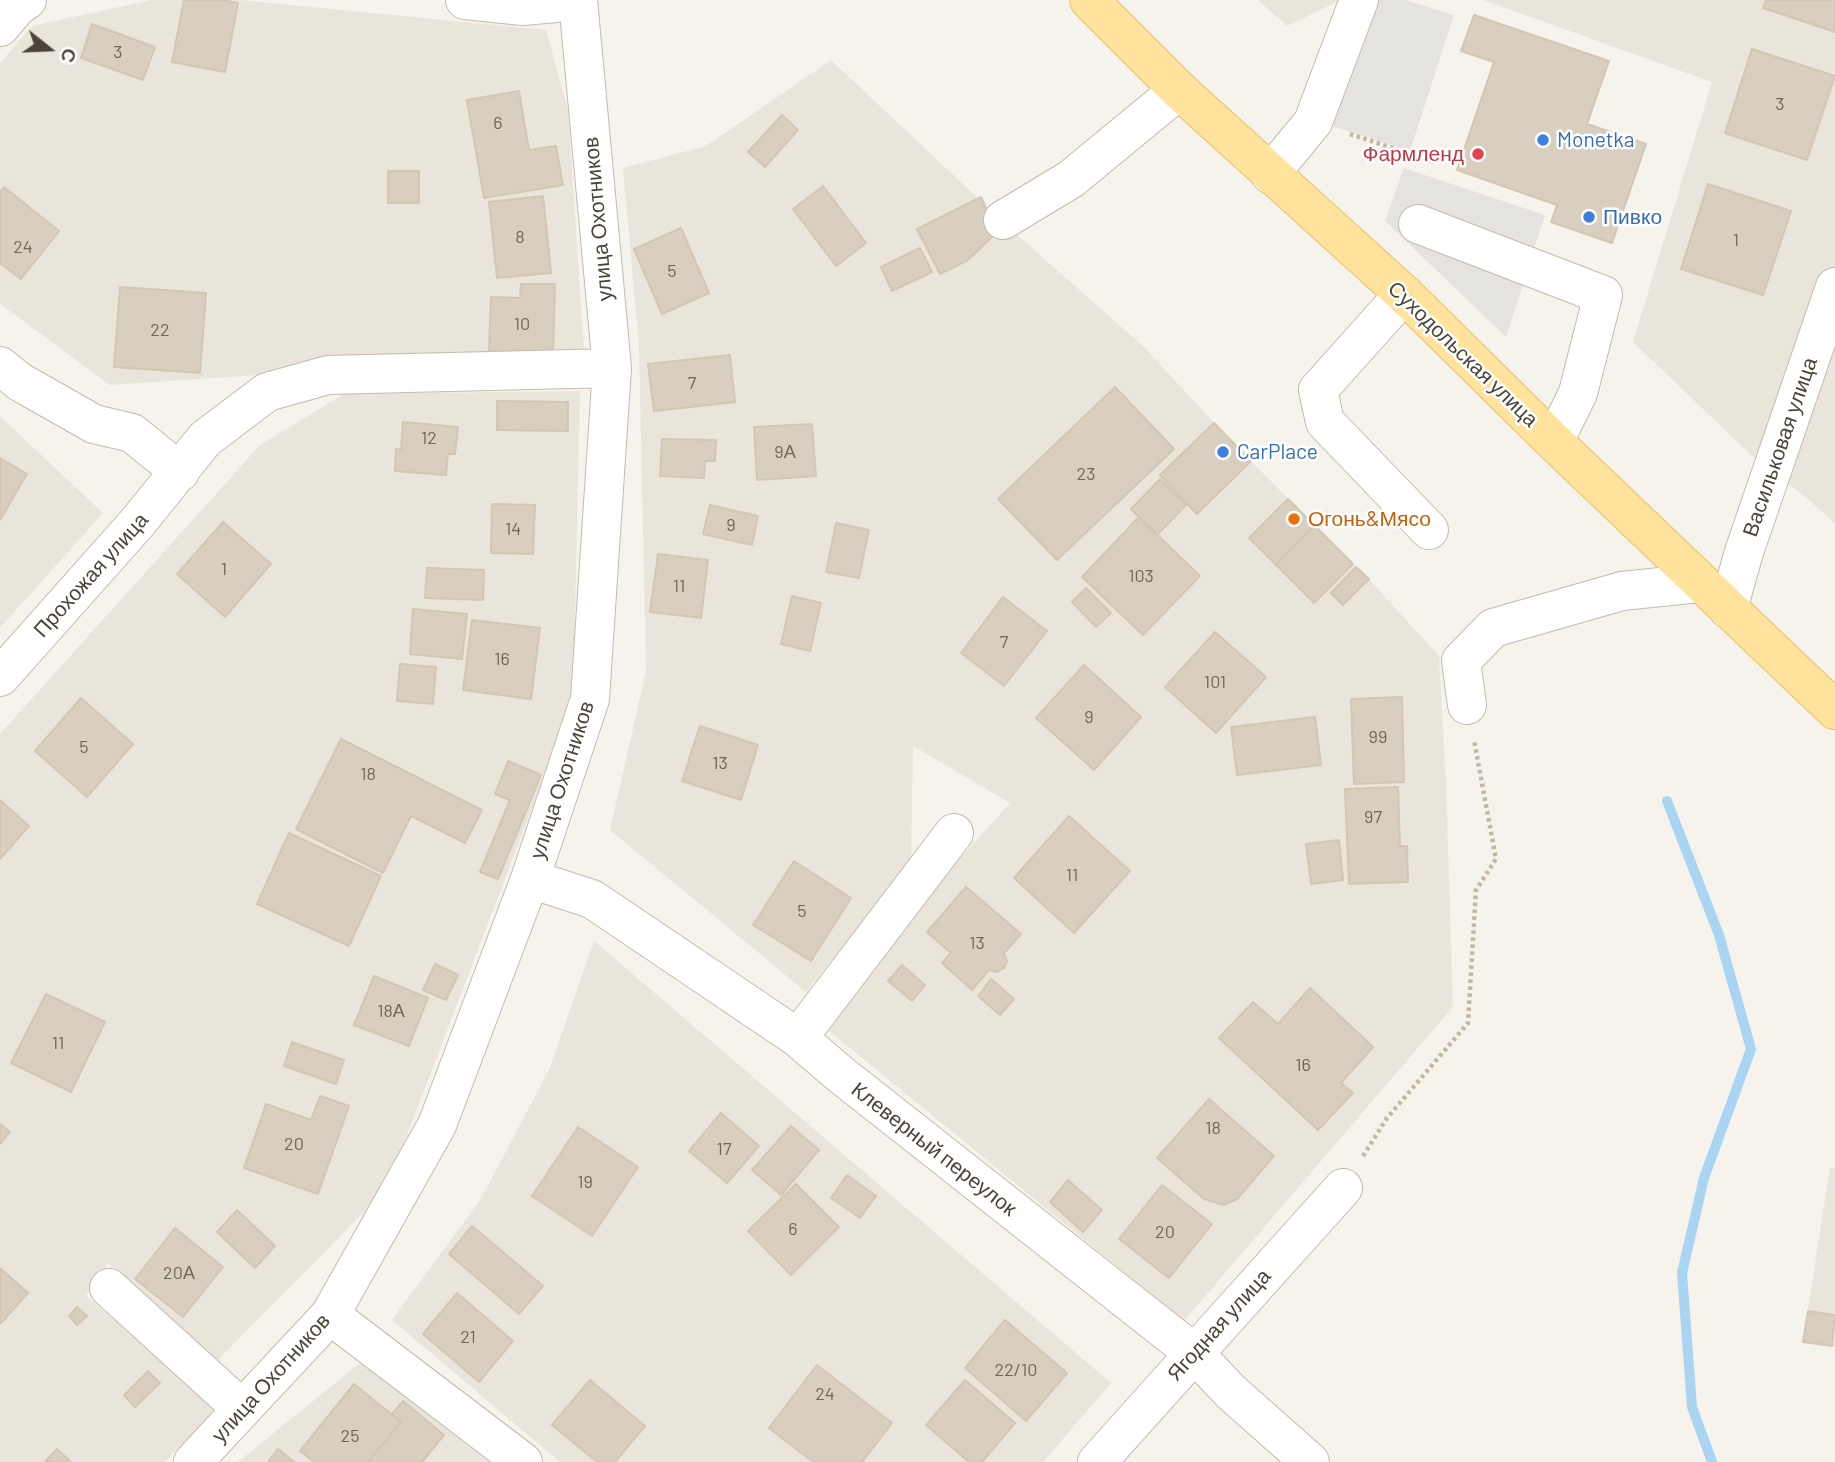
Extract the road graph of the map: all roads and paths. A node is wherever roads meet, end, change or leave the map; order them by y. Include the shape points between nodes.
1 (27, 0) edge
2 (465, 0) edge
3 (1089, 0) edge
4 (1359, 0) edge
5 (578, 1) edge
6 (0, 27) edge
7 (1180, 90) junction
8 (1313, 122) junction
9 (1435, 162) dead end
10 (1270, 174) junction
11 (1003, 220) dead end
12 (1418, 224) dead end
13 (1835, 287) edge
14 (1404, 294) junction
15 (0, 366) edge
16 (612, 368) junction
17 (1553, 442) junction
18 (180, 472) junction
19 (1429, 530) dead end
20 (1699, 583) junction
21 (1728, 609) junction
22 (0, 677) edge
23 (1467, 705) joint
24 (1835, 710) edge
25 (954, 833) dead end
26 (530, 879) junction
27 (798, 1038) junction
28 (1343, 1188) joint
29 (109, 1288) dead end
30 (330, 1315) junction
31 (1194, 1353) junction
32 (242, 1409) junction
33 (193, 1462) edge
34 (523, 1462) edge
35 (1097, 1462) edge
36 (1310, 1462) edge

1 - 6 street
2 - 5 street via 523,6
3 - 7 main road, Суходольская улица
4 - 8 street
5 - 16 street, улица Охотников
7 - 10 main road, Суходольская улица
7 - 11 street via 1071,179
8 - 9 path
8 - 10 street
10 - 14 main road, Суходольская улица
12 - 17 street via 1603,295 1578,393
13 - 21 street, Васильковая улица
14 - 17 main road, Суходольская улица
14 - 19 street via 1318,390 1325,422
15 - 18 street via 94,424 132,433
16 - 18 street, Прохожая улица via 328,376 267,392 205,439
16 - 26 street, улица Охотников via 590,699
17 - 20 main road, Суходольская улица
18 - 22 street, Прохожая улица
20 - 21 main road, Суходольская улица
20 - 23 street via 1622,591 1493,628 1461,662
21 - 24 main road, Суходольская улица
23 - 28 path via 1496,859 1476,890 1468,1023 1387,1118
25 - 27 street
26 - 27 street, Клеверный переулок via 592,900
26 - 30 street, улица Охотников via 437,1125
27 - 31 street, Клеверный переулок
28 - 31 street, Ягодная улица
29 - 32 street
30 - 32 street, улица Охотников
30 - 34 street
31 - 35 street, Ягодная улица
31 - 36 street, Клеверный переулок
32 - 33 street, улица Охотников

